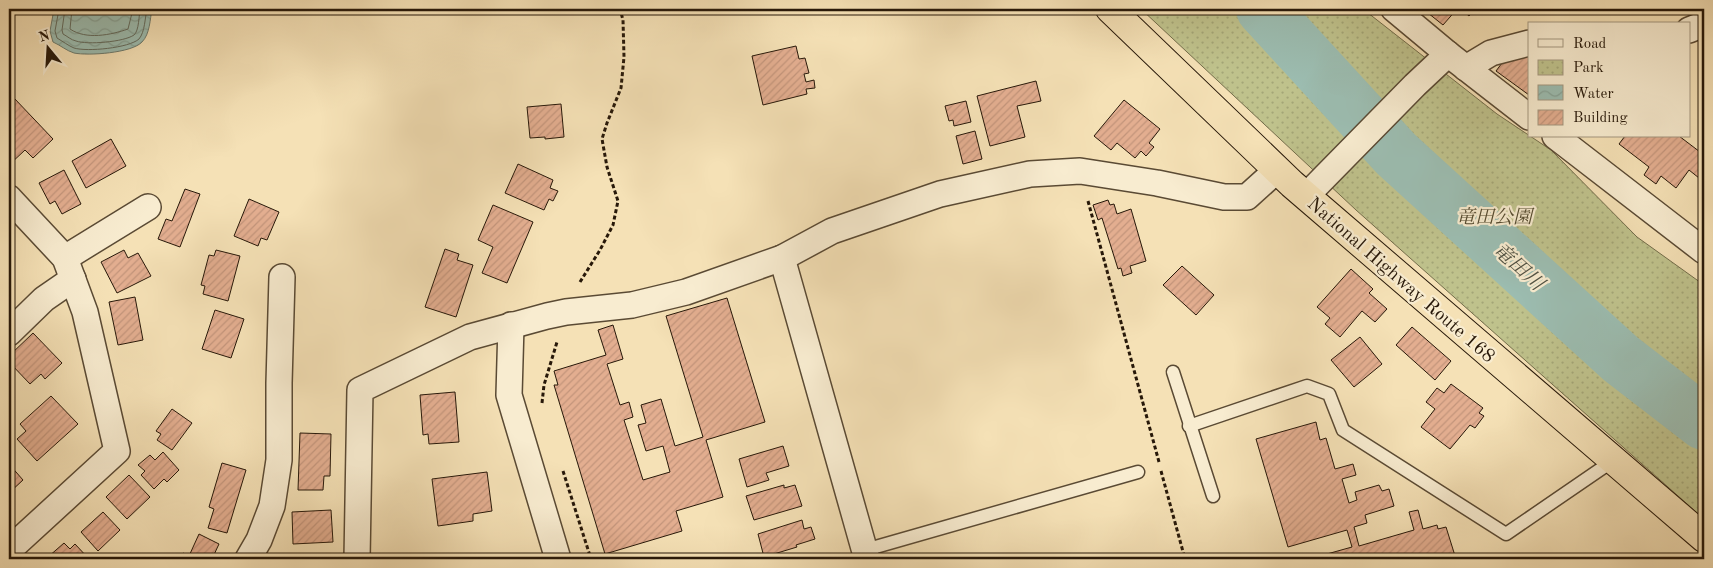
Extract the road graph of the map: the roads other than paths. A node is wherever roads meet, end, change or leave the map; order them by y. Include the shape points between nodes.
1 (1110, 9) edge
2 (1394, 9) edge
3 (1704, 24) edge
4 (1690, 30) edge
5 (1528, 43) edge
6 (1457, 61) junction
7 (1528, 116) edge
8 (1557, 138) edge
9 (1277, 170) junction
10 (1311, 191) junction
11 (9, 198) edge
12 (148, 207) dead end
13 (1704, 251) edge
14 (782, 258) junction
15 (69, 268) junction
16 (282, 277) dead end
17 (511, 325) junction
18 (9, 333) edge
19 (1174, 372) dead end
20 (1189, 426) junction
21 (1614, 460) junction
22 (1138, 472) dead end
23 (1212, 496) dead end
24 (1704, 538) edge
25 (9, 550) edge
26 (866, 555) edge
27 (248, 559) edge
28 (357, 559) edge
29 (558, 559) edge

1 - 9 highway, National Highway Route 168
2 - 6 street
3 - 4 street
5 - 6 street
6 - 7 street
6 - 10 street via 1415,85
8 - 13 street
9 - 10 highway, National Highway Route 168
9 - 14 street via 1247,197 1224,197 1157,182 1080,171 1030,174 940,194 832,231
10 - 21 highway, National Highway Route 168
11 - 15 street
12 - 15 street
14 - 17 street via 686,292 632,305 566,312
14 - 26 street
15 - 18 street via 44,299
15 - 25 street via 85,312 117,451
16 - 27 street via 279,460 272,506
17 - 28 street via 470,337 360,390
17 - 29 street via 509,395
19 - 20 lane
20 - 21 lane via 1307,386 1328,394 1343,430 1506,534
20 - 23 lane
21 - 24 highway, National Highway Route 168
22 - 26 lane

